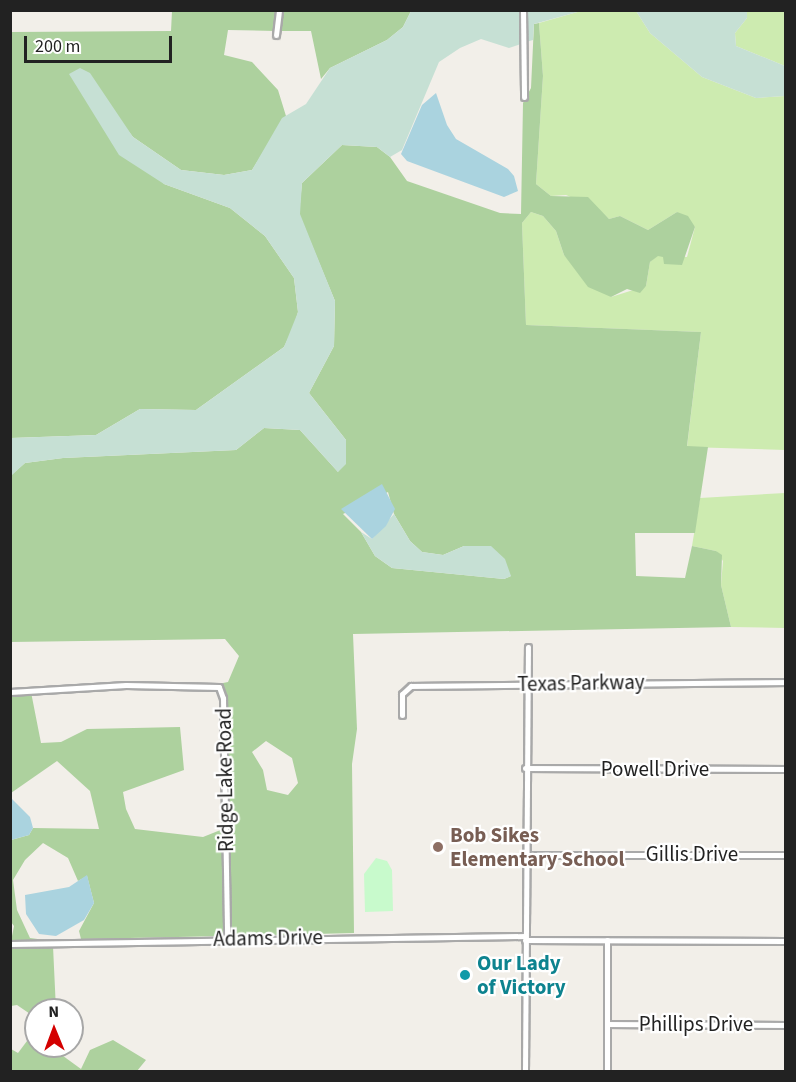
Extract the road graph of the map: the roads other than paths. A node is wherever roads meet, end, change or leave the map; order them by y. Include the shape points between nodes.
1 (279, 10) edge
2 (523, 10) edge
3 (276, 35) dead end
4 (524, 97) dead end
5 (528, 647) dead end
6 (786, 682) edge
7 (526, 683) junction
8 (10, 692) edge
9 (402, 715) dead end
10 (525, 768) junction
11 (786, 769) edge
12 (526, 855) junction
13 (786, 855) edge
14 (525, 938) junction
15 (227, 939) junction
16 (607, 940) junction
17 (786, 941) edge
18 (10, 944) edge
19 (607, 1024) junction
20 (786, 1025) edge
21 (525, 1071) edge
22 (607, 1071) edge

1 - 3 street
2 - 4 street
5 - 7 street
6 - 7 street, Texas Parkway
7 - 9 street, Texas Parkway via 411,686 402,694
7 - 10 street
8 - 15 street, Ridge Lake Road via 105,686 219,687 223,698
10 - 11 street, Powell Drive
10 - 12 street
12 - 13 street, Gillis Drive
12 - 14 street
14 - 15 street, Adams Drive
14 - 16 street, Adams Drive
14 - 21 street
15 - 18 street, Adams Drive
16 - 17 street, Adams Drive
16 - 19 street
19 - 20 street, Phillips Drive
19 - 22 street

